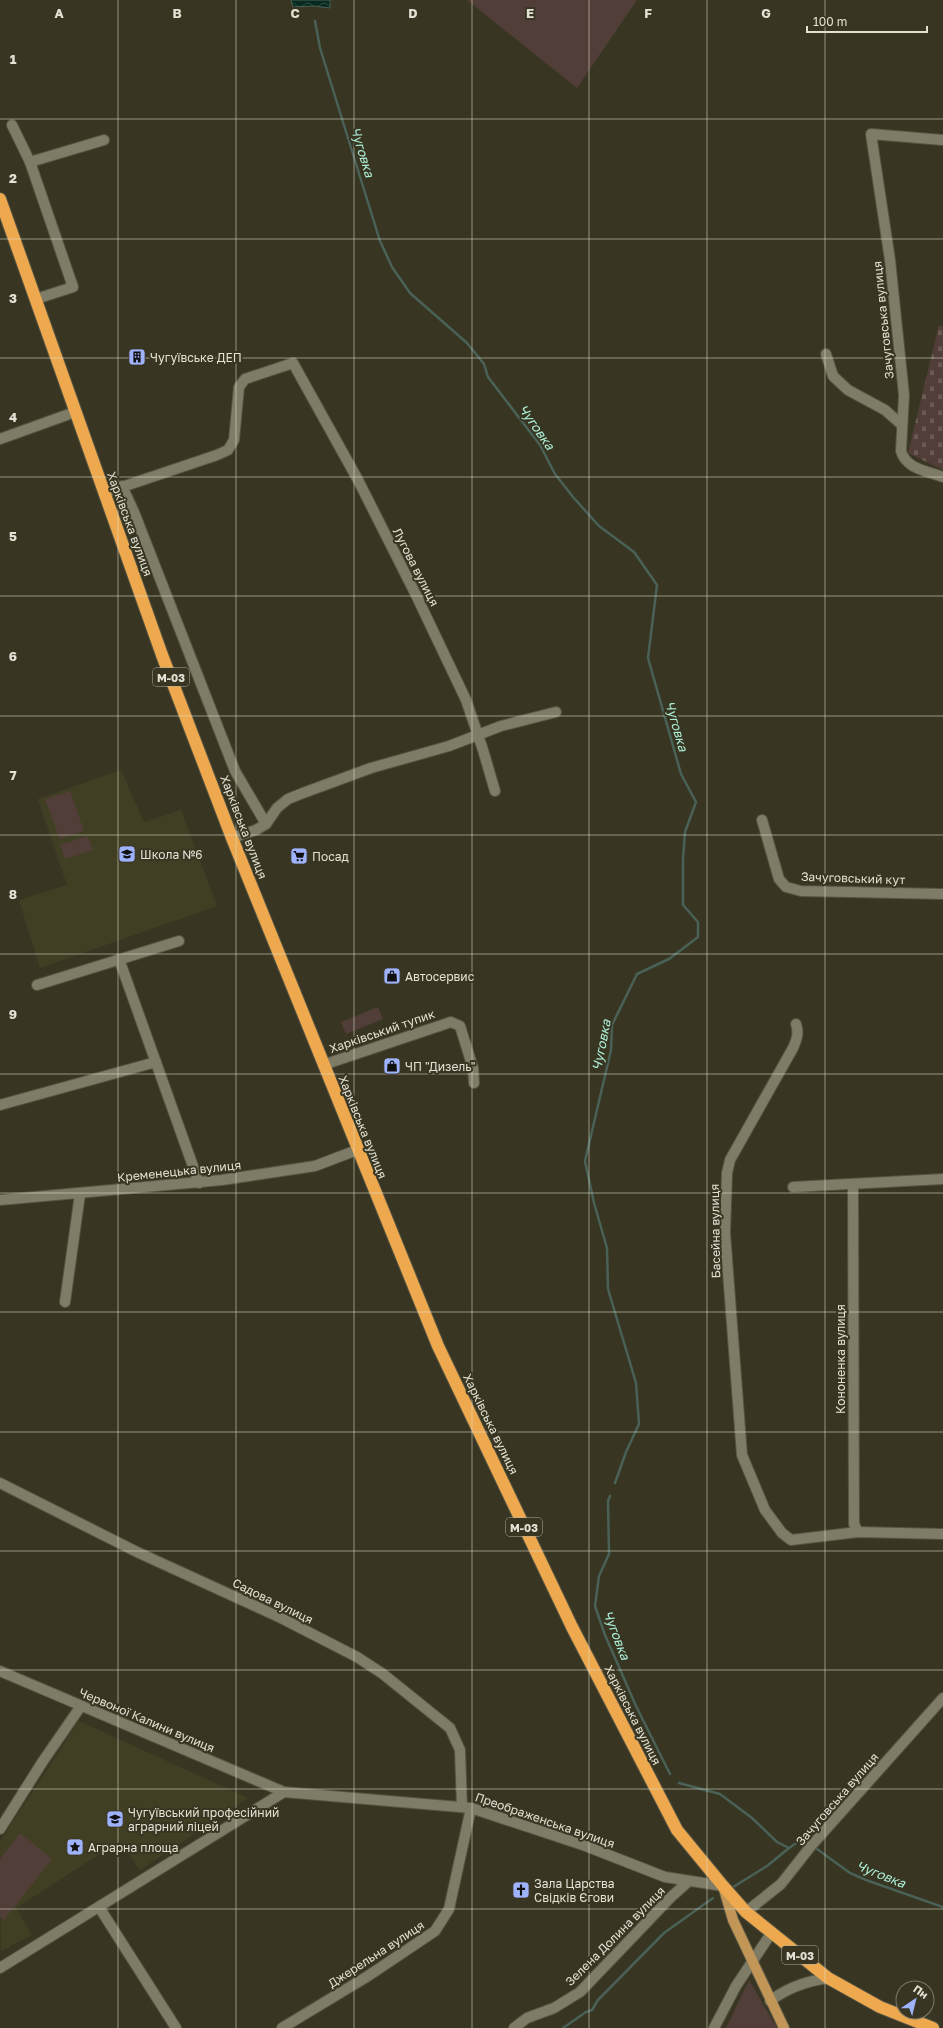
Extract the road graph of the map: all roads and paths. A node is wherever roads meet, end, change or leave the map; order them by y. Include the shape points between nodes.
1 (12, 125) dead end
2 (104, 140) dead end
3 (943, 140) edge
4 (30, 162) junction
5 (0, 199) edge
6 (36, 299) junction
7 (826, 354) dead end
8 (75, 412) junction
9 (902, 425) junction
10 (0, 439) edge
11 (943, 477) edge
12 (122, 486) junction
13 (104, 493) junction
14 (556, 712) dead end
15 (477, 736) junction
16 (495, 791) dead end
17 (762, 820) dead end
18 (266, 824) junction
19 (232, 838) junction
20 (943, 894) edge
21 (179, 941) dead end
22 (120, 959) junction
23 (37, 985) dead end
24 (796, 1024) dead end
25 (156, 1062) junction
26 (323, 1065) junction
27 (474, 1084) dead end
28 (0, 1105) edge
29 (357, 1150) junction
30 (943, 1179) edge
31 (199, 1183) junction
32 (852, 1184) junction
33 (793, 1187) dead end
34 (80, 1194) junction
35 (0, 1200) edge
36 (65, 1302) dead end
37 (0, 1484) edge
38 (858, 1532) junction
39 (943, 1534) edge
40 (0, 1671) edge
41 (943, 1698) edge
42 (81, 1706) junction
43 (284, 1792) junction
44 (467, 1808) junction
45 (0, 1829) edge
46 (689, 1881) junction
47 (722, 1886) junction
48 (99, 1907) junction
49 (746, 1912) junction
50 (772, 1932) junction
51 (752, 1962) junction
52 (1, 1965) edge
53 (828, 1978) junction
54 (770, 2001) junction
55 (176, 2028) edge
56 (282, 2028) edge
57 (514, 2028) edge
58 (714, 2028) edge
59 (784, 2028) edge
60 (933, 2028) edge

1 - 4 street
2 - 4 street
3 - 9 street, Зачуговська вулиця via 871,134 890,260 904,395
4 - 6 street via 73,287
5 - 6 highway, Харківська вулиця / М-03
6 - 8 highway, Харківська вулиця / М-03
7 - 9 street via 833,376 838,381 848,390 885,410
8 - 10 street
8 - 13 highway, Харківська вулиця / М-03
9 - 11 street, Зачуговська вулиця via 903,458 916,468
12 - 13 street
12 - 15 street, Лугова вулиця via 228,450 234,440 241,382 293,363 358,480 416,595 466,700
12 - 18 street via 234,771
13 - 19 highway, Харківська вулиця / М-03
14 - 15 street via 501,726
15 - 16 street, Лугова вулиця
15 - 18 street via 371,768 288,799 277,808
17 - 20 street, Зачуговський кут via 780,879 786,887 801,891
18 - 19 street
19 - 26 highway, Харківська вулиця / М-03
21 - 22 street
22 - 23 street
22 - 25 street
24 - 38 street, Басейна вулиця via 798,1038 730,1160 727,1173 725,1233 742,1455 765,1510 782,1533 791,1540
25 - 28 street
25 - 31 street
26 - 27 street, Харківський тупик via 451,1022 460,1026 473,1068
26 - 29 highway, Харківська вулиця / М-03
29 - 31 street, Кременецька вулиця via 315,1166
29 - 47 highway, Харківська вулиця / М-03 via 438,1346 572,1627 677,1830
30 - 32 street
31 - 34 street, Кременецька вулиця
32 - 33 street
32 - 38 street, Кононенка вулиця via 854,1524
34 - 35 street, Кременецька вулиця
34 - 36 street
37 - 44 street, Садова вулиця via 137,1552 279,1617 357,1657 383,1674 450,1728 460,1750
38 - 39 street
40 - 42 street, Червоної Калини вулиця
41 - 49 street, Зачуговська вулиця via 811,1846 782,1884
42 - 43 street, Червоної Калини вулиця
42 - 45 street
43 - 44 street, Преображенська вулиця
43 - 48 street
44 - 46 street, Преображенська вулиця via 584,1845 665,1877
44 - 56 street, Джерельна вулиця via 449,1909 435,1931 368,1976
46 - 47 street, Преображенська вулиця
46 - 57 street, Зелена Долина вулиця via 580,1992 554,2008 526,2018
47 - 49 highway, М-03
47 - 51 main road, Харківська вулиця via 733,1920
48 - 52 street
48 - 55 street
49 - 50 highway, М-03
50 - 51 street
50 - 53 highway, М-03
51 - 54 main road, Харківська вулиця
51 - 58 street via 723,2008
53 - 54 street via 810,1981 781,1992
53 - 60 highway, М-03 via 880,2007
54 - 59 main road, Харківська вулиця

